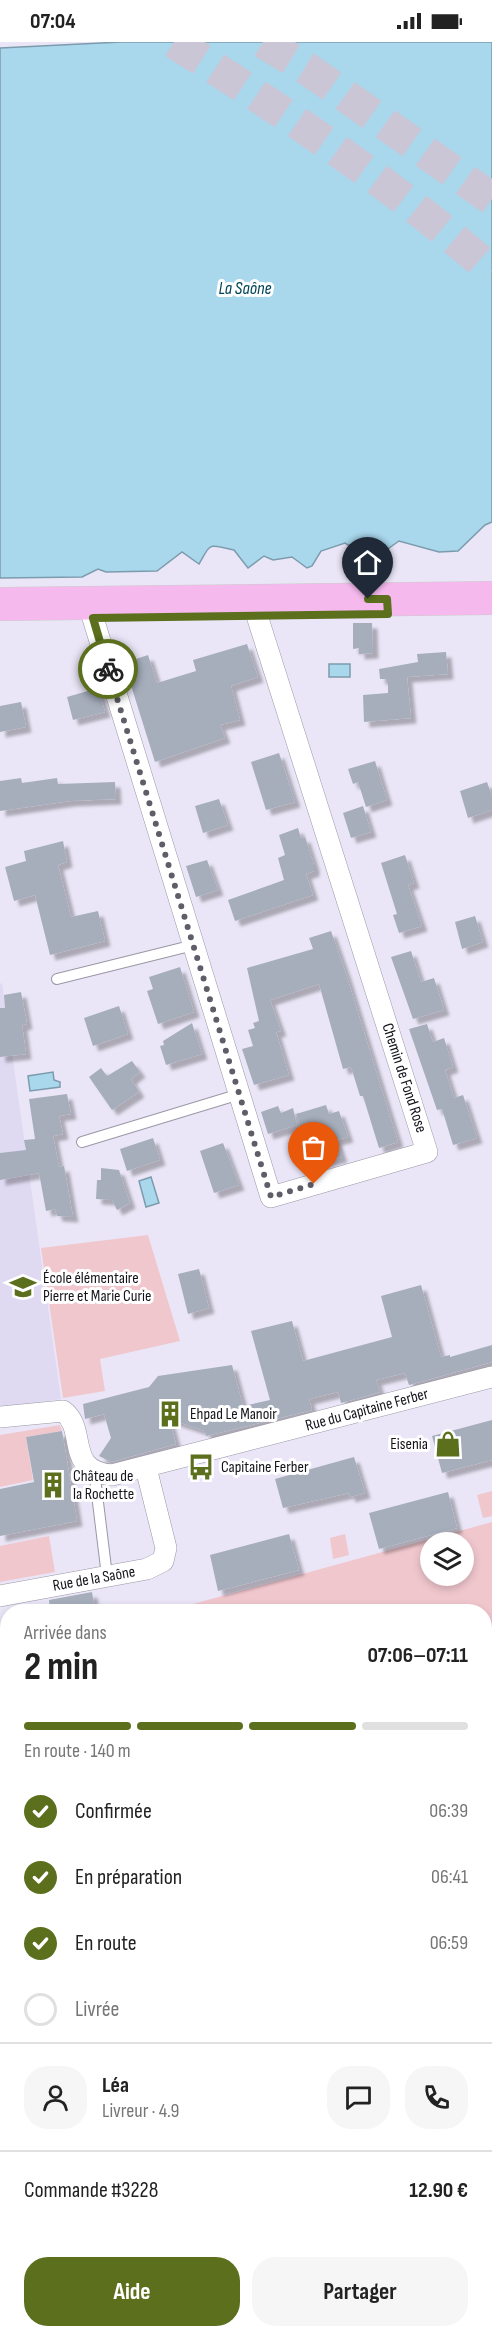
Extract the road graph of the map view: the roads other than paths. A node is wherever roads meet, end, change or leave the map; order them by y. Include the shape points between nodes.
1 (0, 604) edge
2 (486, 605) edge
3 (255, 608) junction
4 (90, 610) junction
5 (0, 619) edge
6 (194, 945) junction
7 (57, 979) dead end
8 (240, 1094) junction
9 (82, 1142) dead end
10 (492, 1377) edge
11 (0, 1417) edge
12 (146, 1468) junction
13 (97, 1472) junction
14 (107, 1576) junction
15 (0, 1596) edge

1 - 4 main road
2 - 3 main road
3 - 4 main road
3 - 8 street, Chemin de Fond Rose via 427,1152 271,1197
4 - 5 main road
4 - 6 street, Chemin de Fond Rose
6 - 7 lane
6 - 8 street, Chemin de Fond Rose
8 - 9 lane
10 - 12 street, Rue du Capitaine Ferber
11 - 13 street via 63,1411 71,1419 79,1455
12 - 13 street, Rue du Capitaine Ferber via 112,1475
12 - 14 street, Rue de la Saône via 166,1548 163,1561 147,1569
13 - 14 lane
14 - 15 street, Rue de la Saône

